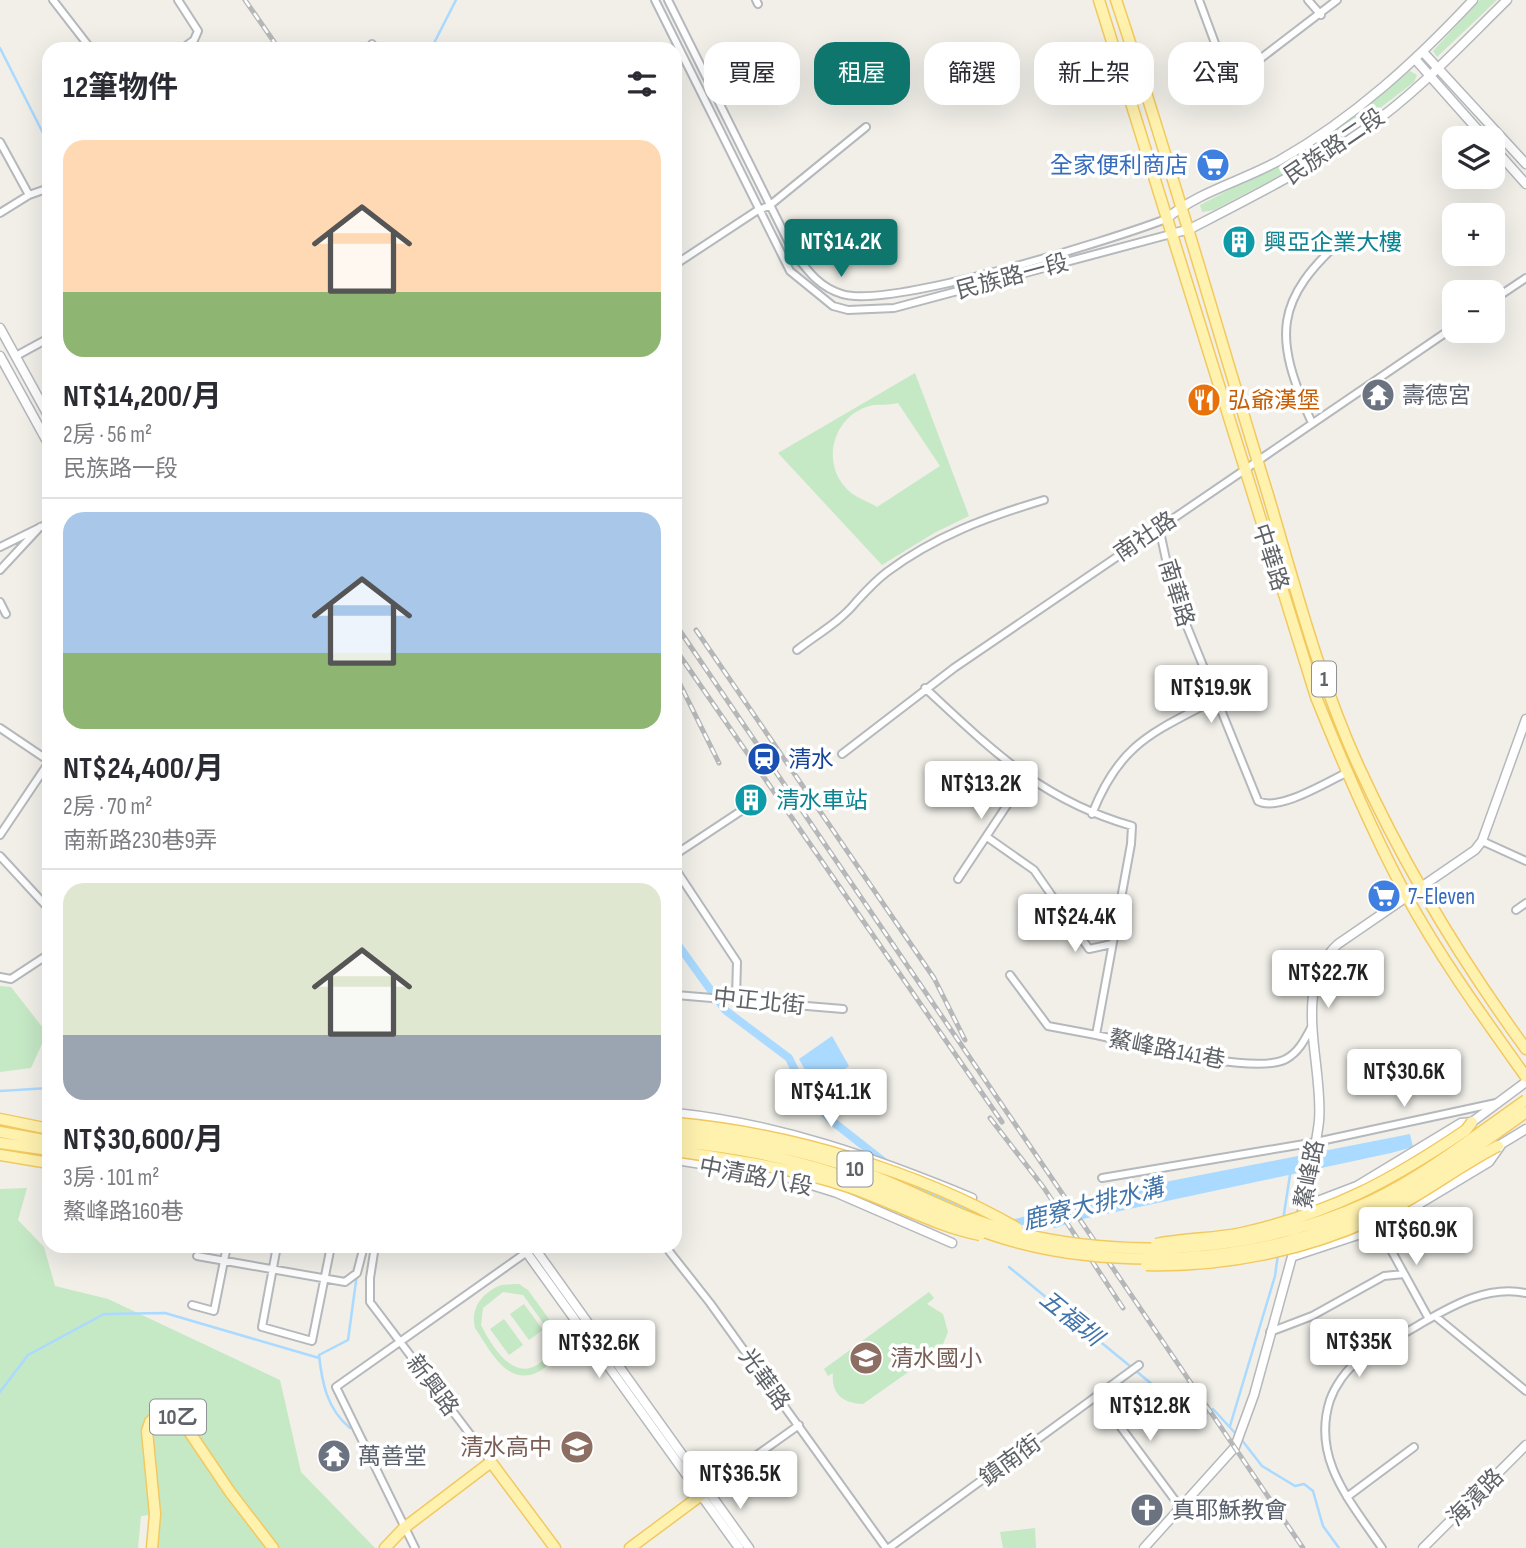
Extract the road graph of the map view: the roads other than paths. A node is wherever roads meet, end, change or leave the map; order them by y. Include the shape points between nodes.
1 (53, 0) edge
2 (178, 0) edge
3 (655, 0) edge
4 (667, 0) edge
5 (1099, 0) edge
6 (1116, 0) edge
7 (1199, 0) edge
8 (1308, 0) edge
9 (1337, 0) edge
10 (1474, 0) edge
11 (1507, 0) edge
12 (1321, 15) junction
13 (86, 42) edge
14 (191, 42) edge
15 (676, 42) edge
16 (1423, 52) junction
17 (682, 55) edge
18 (1415, 60) junction
19 (1433, 72) junction
20 (1476, 126) edge
21 (866, 127) dead end
22 (0, 142) edge
23 (1505, 160) edge
24 (1526, 164) edge
25 (1526, 184) edge
26 (42, 190) edge
27 (29, 195) junction
28 (1183, 205) junction
29 (769, 206) junction
30 (758, 210) junction
31 (0, 213) edge
32 (1166, 219) junction
33 (1190, 229) junction
34 (1171, 234) junction
35 (1346, 236) dead end
36 (682, 260) edge
37 (1526, 278) edge
38 (1505, 292) edge
39 (0, 328) edge
40 (1442, 335) edge
41 (42, 342) edge
42 (0, 356) edge
43 (16, 356) junction
44 (42, 404) edge
45 (1312, 423) junction
46 (42, 432) edge
47 (1257, 459) junction
48 (1244, 469) junction
49 (1044, 500) dead end
50 (40, 527) joint
51 (1158, 527) junction
52 (0, 547) edge
53 (0, 570) edge
54 (0, 602) edge
55 (6, 614) dead end
56 (797, 650) dead end
57 (925, 688) junction
58 (1216, 699) junction
59 (1526, 719) edge
60 (0, 728) edge
61 (842, 754) dead end
62 (42, 757) edge
63 (42, 772) edge
64 (1346, 773) junction
65 (1025, 778) junction
66 (747, 807) dead end
67 (1092, 814) junction
68 (0, 835) edge
69 (986, 837) junction
70 (1482, 841) junction
71 (682, 850) edge
72 (0, 856) edge
73 (1526, 860) edge
74 (682, 879) edge
75 (958, 879) dead end
76 (1420, 887) junction
77 (1406, 895) junction
78 (42, 901) edge
79 (1526, 903) edge
80 (1516, 910) dead end
81 (1112, 944) junction
82 (42, 959) edge
83 (1010, 975) dead end
84 (0, 977) edge
85 (682, 995) edge
86 (736, 998) junction
87 (843, 1009) dead end
88 (1312, 1025) junction
89 (1096, 1035) junction
90 (1526, 1049) edge
91 (1526, 1079) edge
92 (1526, 1100) edge
93 (1498, 1103) junction
94 (1526, 1112) edge
95 (682, 1114) edge
96 (0, 1119) edge
97 (1472, 1122) junction
98 (682, 1124) edge
99 (42, 1128) edge
100 (1526, 1129) edge
101 (0, 1132) edge
102 (682, 1133) edge
103 (42, 1140) edge
104 (682, 1142) edge
105 (0, 1143) edge
106 (1315, 1145) junction
107 (1499, 1146) junction
108 (42, 1149) edge
109 (682, 1152) edge
110 (0, 1154) edge
111 (682, 1161) edge
112 (42, 1162) edge
113 (1102, 1178) dead end
114 (972, 1198) joint
115 (1303, 1207) junction
116 (1379, 1228) junction
117 (1026, 1234) junction
118 (1009, 1240) junction
119 (951, 1243) joint
120 (1139, 1248) junction
121 (225, 1253) edge
122 (276, 1253) edge
123 (330, 1253) edge
124 (362, 1253) edge
125 (374, 1253) edge
126 (525, 1253) edge
127 (535, 1253) edge
128 (670, 1253) edge
129 (197, 1256) dead end
130 (1294, 1256) junction
131 (224, 1259) junction
132 (1136, 1260) junction
133 (272, 1270) junction
134 (1404, 1274) junction
135 (324, 1280) junction
136 (1526, 1293) edge
137 (192, 1305) dead end
138 (1432, 1318) junction
139 (1270, 1332) junction
140 (402, 1344) junction
141 (1136, 1368) dead end
142 (1526, 1391) edge
143 (1097, 1395) junction
144 (799, 1425) junction
145 (1526, 1445) edge
146 (1414, 1447) dead end
147 (491, 1462) junction
148 (704, 1494) junction
149 (1347, 1497) junction
150 (1180, 1507) junction
151 (404, 1528) junction
152 (152, 1548) edge
153 (273, 1548) edge
154 (385, 1548) edge
155 (415, 1548) edge
156 (555, 1548) edge
157 (630, 1548) edge
158 (739, 1548) edge
159 (749, 1548) edge
160 (887, 1548) edge
161 (1144, 1548) edge
162 (1382, 1548) edge
163 (1423, 1548) edge

1 - 13 street
2 - 14 street via 198,31
3 - 15 street, 民族路一段
4 - 29 street, 民族路一段
5 - 32 main road, 中華路 / 1
6 - 28 main road, 中華路 / 1
7 - 12 street via 1219,54 1238,65 1260,59
8 - 12 street
9 - 12 street
10 - 16 street, 民族路二段
11 - 19 street, 民族路二段
16 - 18 street, 民族路二段
16 - 19 street
17 - 30 street, 民族路一段
18 - 19 street
18 - 28 street, 民族路二段 via 1345,118 1279,161
19 - 20 street
19 - 24 street
19 - 33 street, 民族路二段 via 1368,128 1296,176
21 - 29 street
22 - 27 street
23 - 25 street
26 - 27 street
27 - 31 street
28 - 32 street, 民族路二段
28 - 33 main road, 中華路 / 1
29 - 30 street
29 - 32 street, 民族路一段 via 794,253 817,282 863,298 890,296 984,272
30 - 34 street, 民族路一段 via 790,271 823,299 848,310 894,308
30 - 36 street
32 - 34 main road, 中華路 / 1
33 - 34 street, 民族路二段
33 - 47 main road, 中華路 / 1
34 - 48 main road, 中華路 / 1
35 - 45 street via 1316,263 1288,310 1285,346
37 - 38 street
39 - 43 street
40 - 45 street, 南社路
41 - 43 street
42 - 46 street
43 - 44 street
45 - 47 street, 南社路
47 - 48 street, 南社路
47 - 76 main road, 中華路 / 1 via 1324,679 1357,763
48 - 51 street, 南社路
48 - 64 main road, 中華路 / 1 via 1316,697
49 - 56 street via 976,521 912,555
50 - 52 street
50 - 53 street
51 - 57 street, 南社路
51 - 58 street, 南華路 via 1173,592
54 - 55 street
57 - 61 street, 南社路
57 - 65 street
58 - 64 street, 南華路 via 1258,801 1266,806
58 - 67 street via 1124,755 1107,778
59 - 70 street
60 - 62 street
63 - 68 street
64 - 77 main road, 中華路 / 1
65 - 67 street
65 - 69 street
66 - 71 street
67 - 81 street, 鰲峰路141巷 via 1132,826
69 - 75 street
69 - 81 street via 1034,870 1089,949
70 - 73 street
70 - 76 street, 鰲峰路
72 - 78 street
74 - 86 street via 737,962
76 - 77 street, 鰲峰路
76 - 90 main road, 中華路 / 1
77 - 88 street, 鰲峰路 via 1329,952 1317,978
77 - 91 main road, 中華路 / 1 via 1464,991
79 - 80 street
81 - 89 street, 鰲峰路141巷
82 - 84 street via 11,979
83 - 89 street via 1048,1026
85 - 86 street, 中正北街
86 - 87 street, 中正北街
88 - 89 street, 鰲峰路141巷 via 1297,1052 1285,1060 1257,1066
88 - 106 street, 鰲峰路 via 1319,1118
91 - 93 street
92 - 120 main road, 10, bridge via 1372,1200 1263,1236 1207,1247
93 - 97 street
93 - 106 street
94 - 132 main road, 10, bridge via 1427,1180 1368,1212 1256,1248
95 - 114 street, 中清路八段 via 805,1137
96 - 99 main road
97 - 115 street via 1461,1123 1357,1186
97 - 120 main road, bridge via 1391,1179 1350,1200 1239,1234
98 - 117 main road, bridge via 771,1137 854,1161 920,1184
100 - 107 street
101 - 103 main road
102 - 117 main road, 10, bridge via 814,1157
104 - 118 main road, 10, bridge via 806,1165
105 - 108 main road
106 - 113 street
106 - 115 street, 鰲峰路
107 - 116 street via 1489,1161
107 - 132 main road, bridge via 1374,1219 1303,1243 1218,1264 1144,1265
109 - 118 main road, bridge via 804,1173 956,1230
110 - 112 main road
111 - 119 street, 中清路八段 via 789,1178 837,1193
114 - 119 street
115 - 130 street, 鰲峰路
116 - 130 street
116 - 134 street
117 - 120 main road, 10, bridge
118 - 132 main road, 10, bridge via 1076,1255
121 - 131 street
122 - 133 street
123 - 135 street
124 - 135 street via 357,1273 345,1282
125 - 140 street, 新興路 via 370,1302
126 - 140 street
127 - 148 street
128 - 144 street, 光華路
129 - 131 street
130 - 139 street, 鰲峰路
131 - 133 street
131 - 137 street via 214,1311
133 - 135 street
133 - 135 street via 262,1327 312,1340
134 - 138 street
134 - 139 street via 1384,1276 1312,1316
136 - 138 street via 1485,1293
138 - 142 street
138 - 149 street via 1356,1363 1332,1393 1324,1433 1326,1457
139 - 150 street, 鰲峰路 via 1236,1447
140 - 147 street, 新興路
140 - 151 street via 337,1387
141 - 143 street, 鎮南街
143 - 150 street
143 - 160 street, 鎮南街
144 - 148 street
144 - 160 street, 光華路
145 - 163 street, 海濱路
146 - 149 street
147 - 151 main road
147 - 156 main road, 新興路
148 - 157 main road
148 - 158 street
148 - 159 street
149 - 162 street
150 - 161 street, 鰲峰路
151 - 154 main road
151 - 155 street
152 - 153 main road, 10乙 via 155,1514 147,1431 163,1410 180,1418

